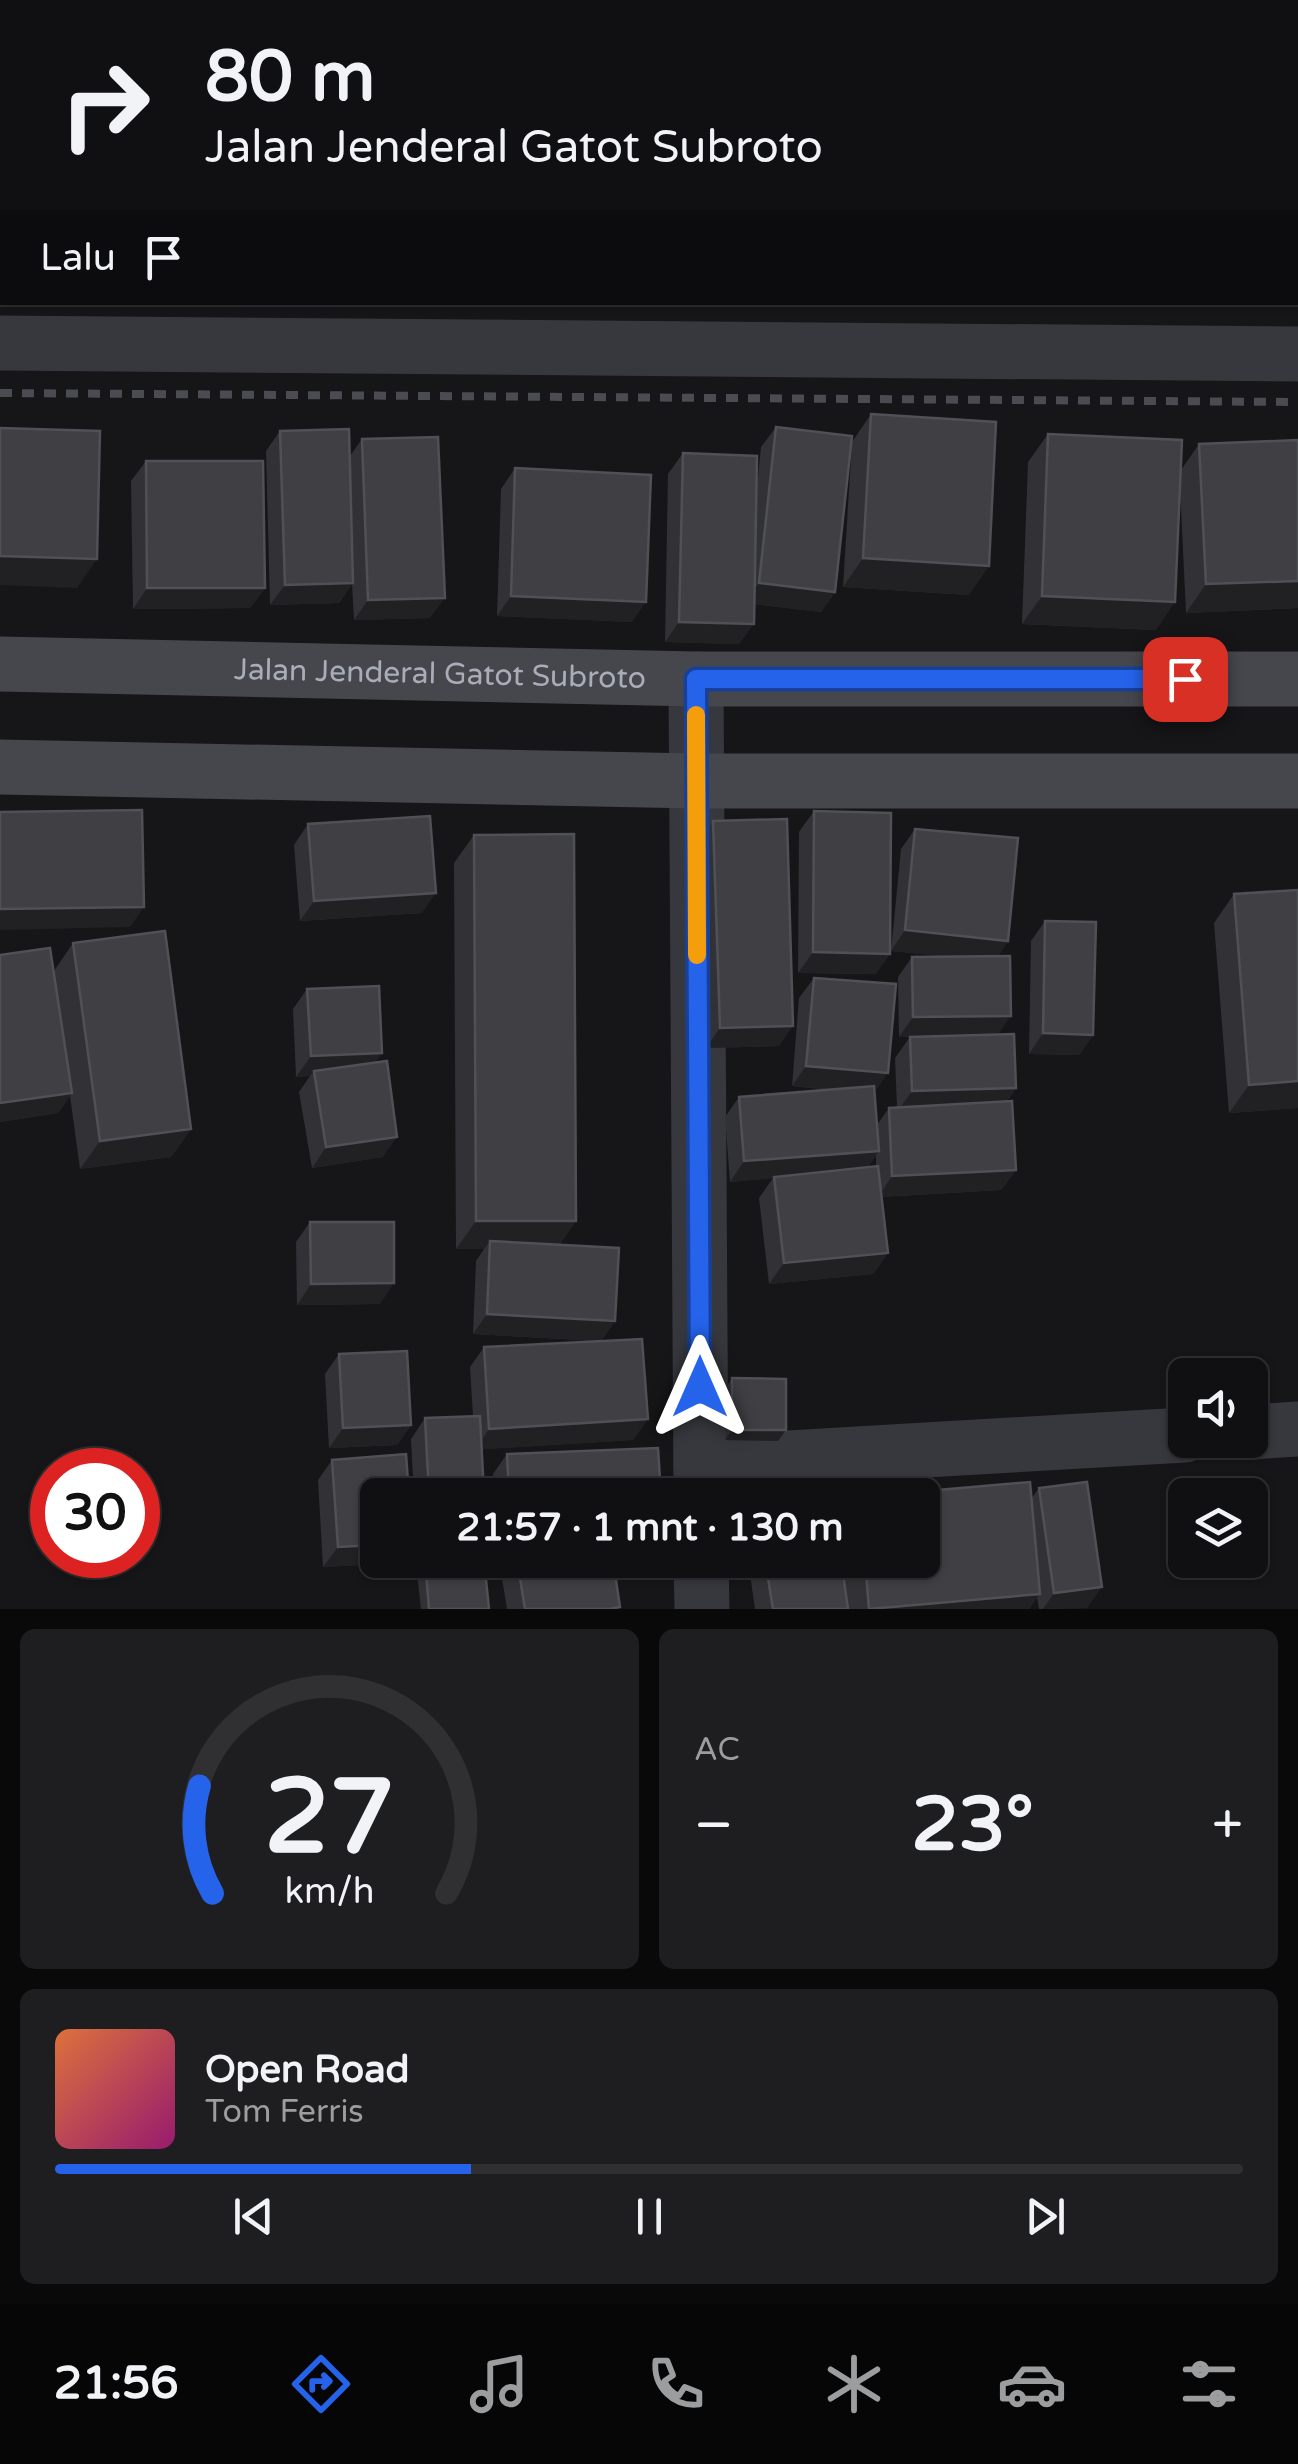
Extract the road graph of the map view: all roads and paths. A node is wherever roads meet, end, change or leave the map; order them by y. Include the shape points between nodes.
1 (111, 324) edge
2 (0, 343) edge
3 (1298, 354) edge
4 (0, 664) edge
5 (696, 679) junction
6 (1298, 679) edge
7 (0, 767) edge
8 (696, 781) junction
9 (1298, 781) edge
10 (1298, 1429) edge
11 (1268, 1431) edge
12 (1168, 1438) edge
13 (701, 1478) edge
14 (712, 1478) edge
15 (701, 1578) edge
16 (702, 1609) edge

1 - 2 street
1 - 3 street
4 - 5 main road, Jalan Jenderal Gatot Subroto
5 - 6 main road, Jalan Jenderal Gatot Subroto
5 - 8 street
7 - 8 main road
8 - 9 main road
8 - 13 street
10 - 11 street
12 - 14 street
15 - 16 street

